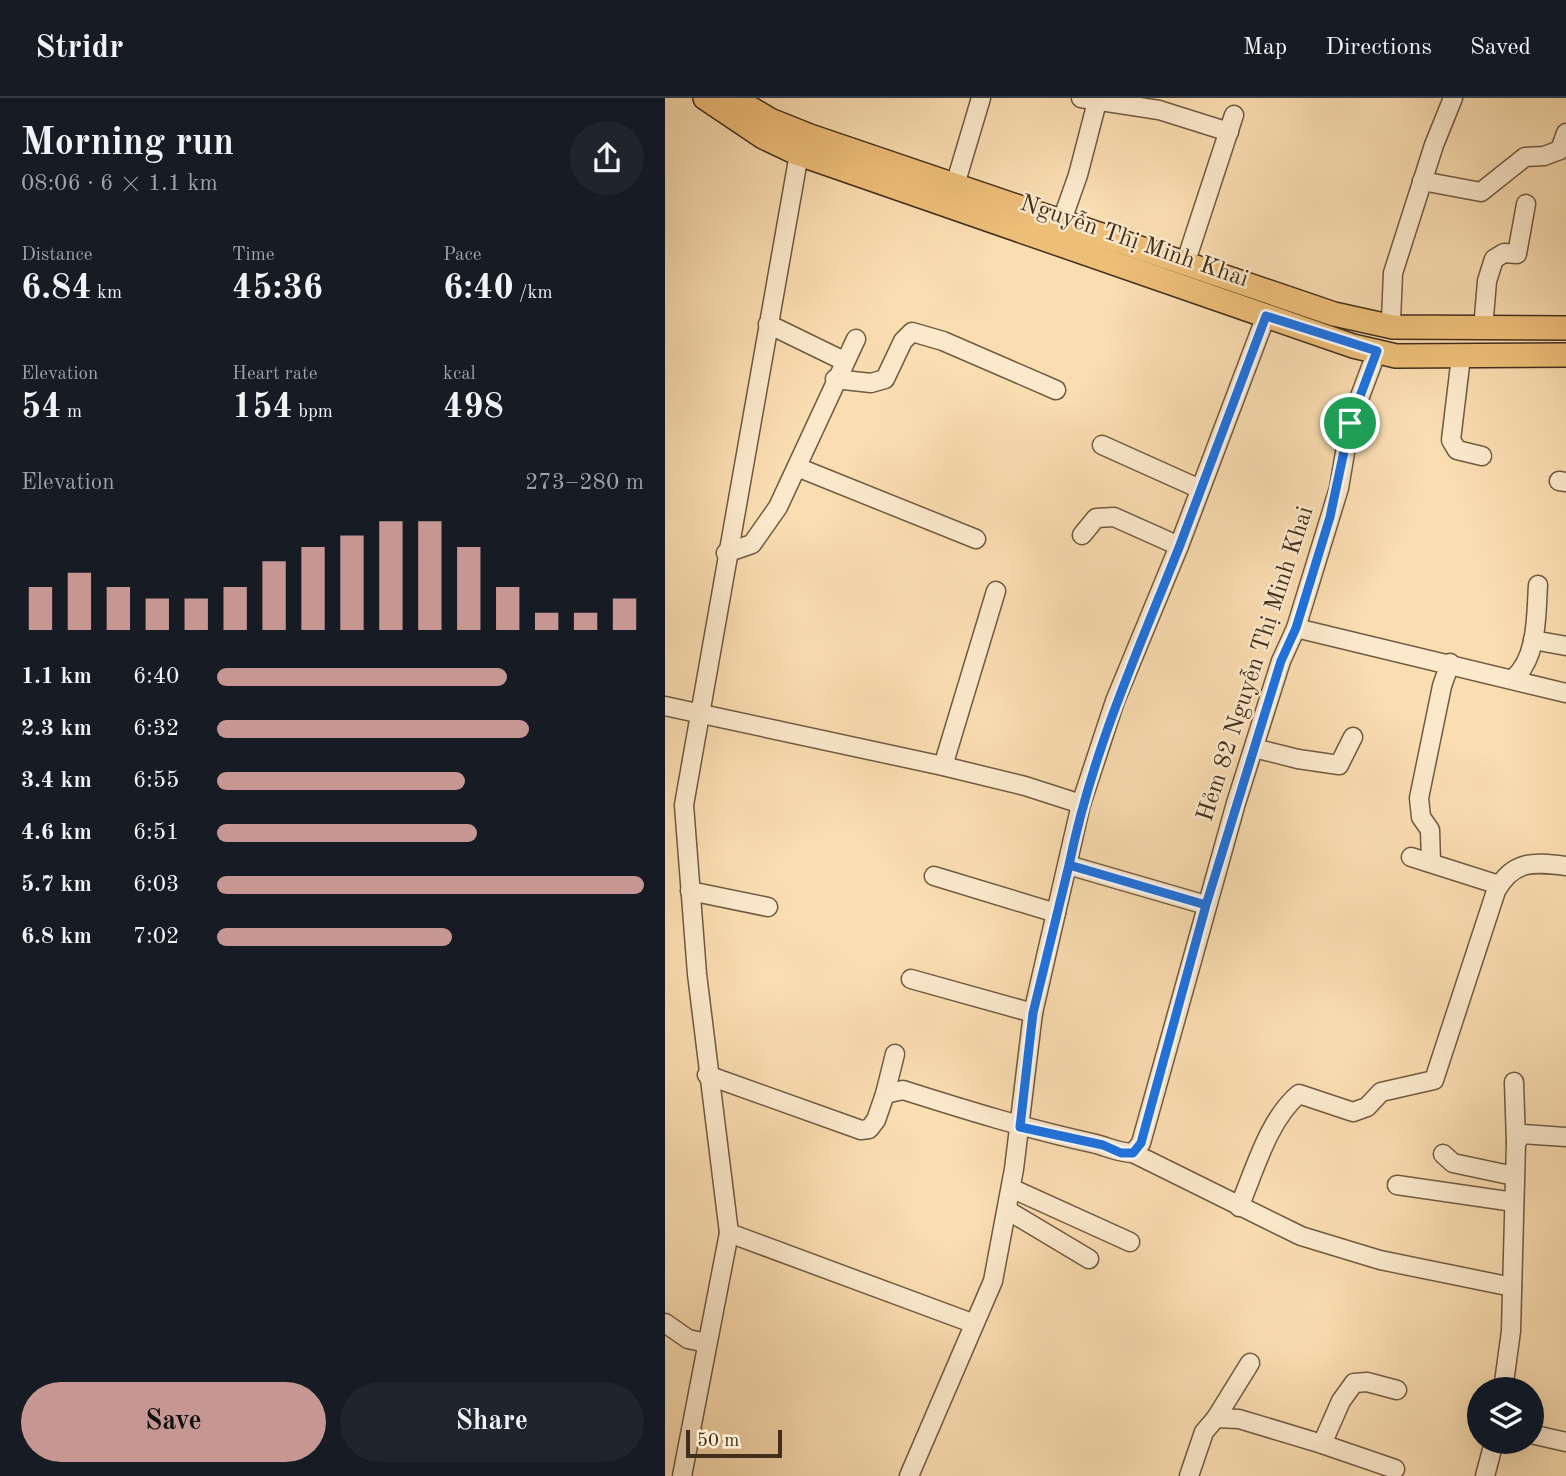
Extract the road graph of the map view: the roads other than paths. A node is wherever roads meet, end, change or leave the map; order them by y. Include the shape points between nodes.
1 (705, 98) edge
2 (733, 98) edge
3 (981, 98) edge
4 (1453, 98) edge
5 (1092, 99) edge
6 (1566, 133) edge
7 (799, 154) junction
8 (1422, 181) junction
9 (955, 185) junction
10 (1526, 204) dead end
11 (1061, 223) junction
12 (1185, 264) junction
13 (1266, 316) junction
14 (768, 324) junction
15 (1393, 327) junction
16 (1566, 328) edge
17 (1483, 329) junction
18 (856, 339) dead end
19 (1377, 351) junction
20 (1566, 355) edge
21 (1461, 357) junction
22 (844, 361) junction
23 (835, 379) junction
24 (1056, 390) dead end
25 (1102, 445) dead end
26 (1482, 456) dead end
27 (797, 467) junction
28 (1201, 489) junction
29 (1082, 535) dead end
30 (976, 539) dead end
31 (1179, 546) junction
32 (726, 553) junction
33 (1538, 585) dead end
34 (996, 591) dead end
35 (1296, 628) junction
36 (1533, 640) junction
37 (1566, 646) edge
38 (1450, 663) junction
39 (1513, 679) junction
40 (1566, 692) edge
41 (665, 706) edge
42 (700, 712) junction
43 (1353, 737) dead end
44 (1254, 748) junction
45 (943, 766) junction
46 (1081, 804) junction
47 (1411, 857) dead end
48 (1431, 862) junction
49 (1069, 865) junction
50 (1566, 866) edge
51 (934, 876) dead end
52 (1499, 885) junction
53 (690, 891) junction
54 (1206, 905) junction
55 (768, 906) dead end
56 (1056, 913) junction
57 (911, 979) dead end
58 (1033, 1013) junction
59 (895, 1054) dead end
60 (707, 1075) junction
61 (1514, 1082) dead end
62 (885, 1094) junction
63 (1020, 1127) junction
64 (1566, 1137) edge
65 (1515, 1143) junction
66 (1133, 1153) junction
67 (1443, 1154) dead end
68 (1514, 1176) junction
69 (1397, 1185) dead end
70 (1011, 1188) junction
71 (1514, 1202) junction
72 (1239, 1207) junction
73 (1007, 1210) junction
74 (729, 1233) junction
75 (1130, 1242) dead end
76 (1089, 1259) dead end
77 (1512, 1287) junction
78 (665, 1323) edge
79 (972, 1323) junction
80 (708, 1343) junction
81 (1249, 1363) dead end
82 (1505, 1377) edge
83 (1397, 1390) dead end
84 (1216, 1418) junction
85 (1544, 1437) edge
86 (1566, 1442) edge
87 (1322, 1444) junction
88 (1491, 1454) edge
89 (1395, 1469) dead end
90 (682, 1476) edge
91 (909, 1476) edge
92 (1189, 1476) edge
93 (1485, 1476) edge

1 - 7 main road, Nguyễn Thị Minh Khai via 763,137
2 - 9 main road, Nguyễn Thị Minh Khai via 810,136
3 - 9 street
4 - 8 street
5 - 11 street via 1078,175
5 - 12 street via 1232,124
6 - 8 street via 1560,150 1525,157 1481,192
7 - 13 main road, Nguyễn Thị Minh Khai
7 - 14 street
8 - 15 street via 1394,273
9 - 11 main road, Nguyễn Thị Minh Khai
10 - 17 street via 1517,254 1504,253 1494,259 1490,270
11 - 12 main road, Nguyễn Thị Minh Khai
12 - 15 main road, Nguyễn Thị Minh Khai via 1334,314
13 - 19 main road, Nguyễn Thị Minh Khai
13 - 28 street
14 - 22 street
14 - 32 street
15 - 17 main road, Nguyễn Thị Minh Khai
16 - 17 main road, Nguyễn Thị Minh Khai
18 - 22 street
19 - 21 main road, Nguyễn Thị Minh Khai via 1396,356
19 - 35 street, Hẻm 82 Nguyễn Thị Minh Khai via 1350,423 1339,488
20 - 21 main road, Nguyễn Thị Minh Khai
21 - 26 street via 1451,440 1457,450
22 - 23 street
23 - 24 street via 871,383 885,379 912,332
23 - 27 street
25 - 28 street
27 - 30 street
27 - 32 street via 778,507 752,544
28 - 31 street
29 - 31 street via 1097,519 1114,517
31 - 46 street via 1115,701
32 - 42 street
33 - 36 street
34 - 45 street
35 - 38 street
35 - 44 street, Hẻm 82 Nguyễn Thị Minh Khai
36 - 37 street
36 - 39 street via 1524,670
38 - 39 street
38 - 48 street via 1419,798 1421,817 1430,830
39 - 40 street
41 - 42 street
42 - 45 street
42 - 53 street via 684,805
43 - 44 street via 1339,765
44 - 54 street, Hẻm 82 Nguyễn Thị Minh Khai
45 - 46 street
46 - 49 street
47 - 48 street
48 - 52 street
49 - 54 street
49 - 56 street
50 - 52 street via 1521,865 1506,872
51 - 56 street
52 - 72 street via 1434,1080 1381,1092 1367,1107 1353,1112 1299,1094 1286,1105
53 - 55 street
53 - 60 street
54 - 66 street, Hẻm 82 Nguyễn Thị Minh Khai via 1141,1143
56 - 58 street
57 - 58 street
58 - 63 street
59 - 62 street
60 - 62 street via 861,1130 869,1129 876,1120
60 - 74 street
61 - 65 street
62 - 63 street via 903,1090
63 - 66 street
63 - 70 street
64 - 65 street via 1522,1134
65 - 68 street
66 - 72 street
67 - 68 street via 1453,1163
68 - 71 street
69 - 71 street
70 - 73 street
70 - 75 street
71 - 77 street
72 - 77 street via 1301,1236 1380,1260
73 - 76 street
73 - 79 street via 993,1281
74 - 79 street
74 - 80 street
77 - 82 street
78 - 80 street via 688,1339
79 - 91 street
80 - 90 street
81 - 84 street
83 - 87 street via 1367,1381 1354,1383
84 - 87 street via 1238,1419
84 - 92 street via 1203,1432
85 - 86 street
87 - 89 street
88 - 93 street

